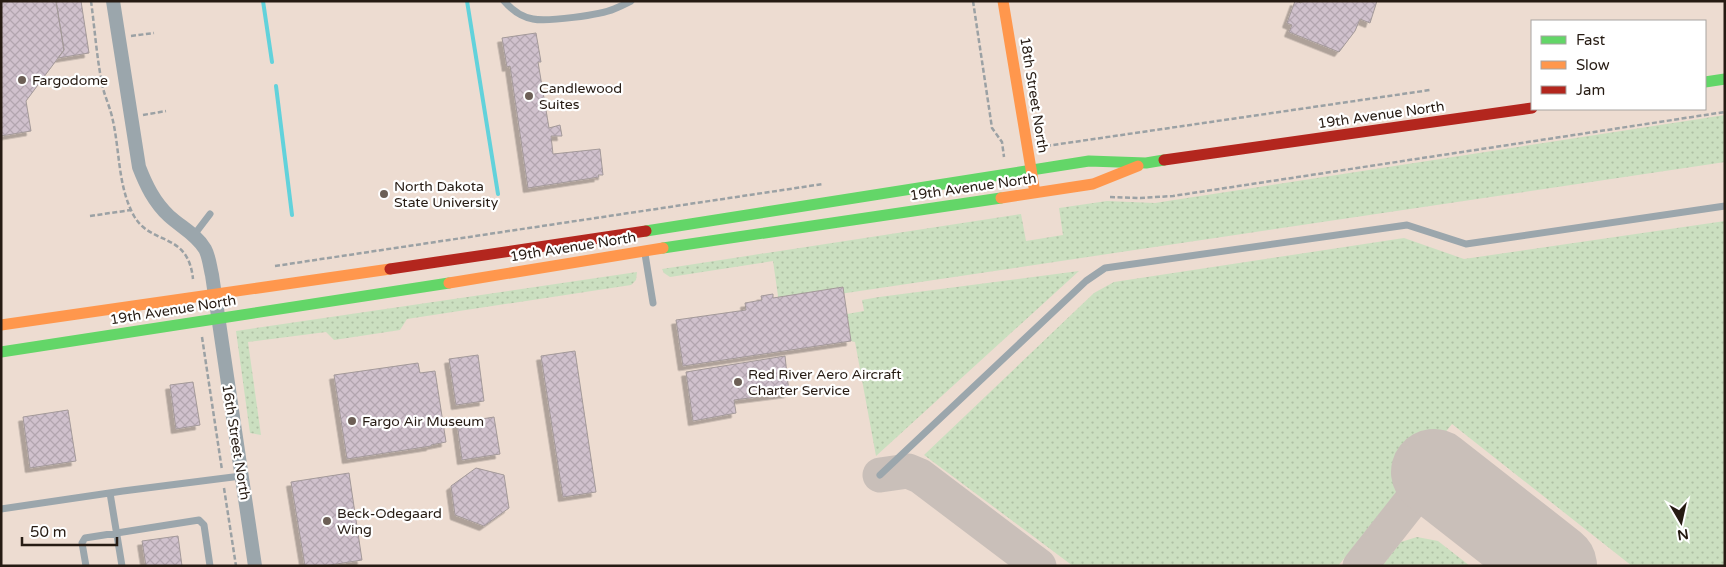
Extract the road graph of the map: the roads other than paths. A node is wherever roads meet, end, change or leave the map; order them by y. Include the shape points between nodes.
1 (113, 1) edge
2 (504, 1) edge
3 (631, 1) edge
4 (1003, 1) edge
5 (1725, 79) edge
6 (1706, 82) edge
7 (1531, 108) edge
8 (1146, 163) junction
9 (1031, 171) junction
10 (1034, 193) junction
11 (1725, 206) edge
12 (210, 214) dead end
13 (194, 235) junction
14 (645, 251) junction
15 (214, 294) junction
16 (653, 303) dead end
17 (217, 319) junction
18 (23, 322) junction
19 (1, 325) edge
20 (1, 335) edge
21 (1, 352) edge
22 (880, 475) dead end
23 (241, 476) junction
24 (110, 493) junction
25 (1, 510) edge
26 (117, 533) junction
27 (86, 566) edge
28 (122, 566) edge
29 (210, 566) edge
30 (255, 566) edge

1 - 13 street via 139,166 155,200 169,216
2 - 3 lane via 522,16 533,20 612,10
4 - 9 main road, 18th Street North
5 - 6 main road
7 - 8 main road, 19th Avenue North
8 - 9 main road, 19th Avenue North via 1089,161
8 - 10 main road, 19th Avenue North via 1093,184
9 - 10 main road, 18th Street North
9 - 15 main road, 19th Avenue North via 643,232
10 - 14 main road, 19th Avenue North
11 - 22 lane via 1466,244 1407,225 1105,268 1086,281
12 - 13 lane
13 - 15 street, 16th Street North via 206,251
14 - 16 lane
14 - 17 main road, 19th Avenue North
15 - 17 street, 16th Street North
15 - 18 main road, 19th Avenue North
17 - 21 main road, 19th Avenue North
17 - 23 street, 16th Street North
18 - 19 main road, 19th Avenue North
18 - 20 main road via 10,334
23 - 24 lane
23 - 30 street, 16th Street North
24 - 25 lane
24 - 26 lane
26 - 27 lane via 84,538
26 - 28 lane
26 - 29 lane via 198,520 204,524

